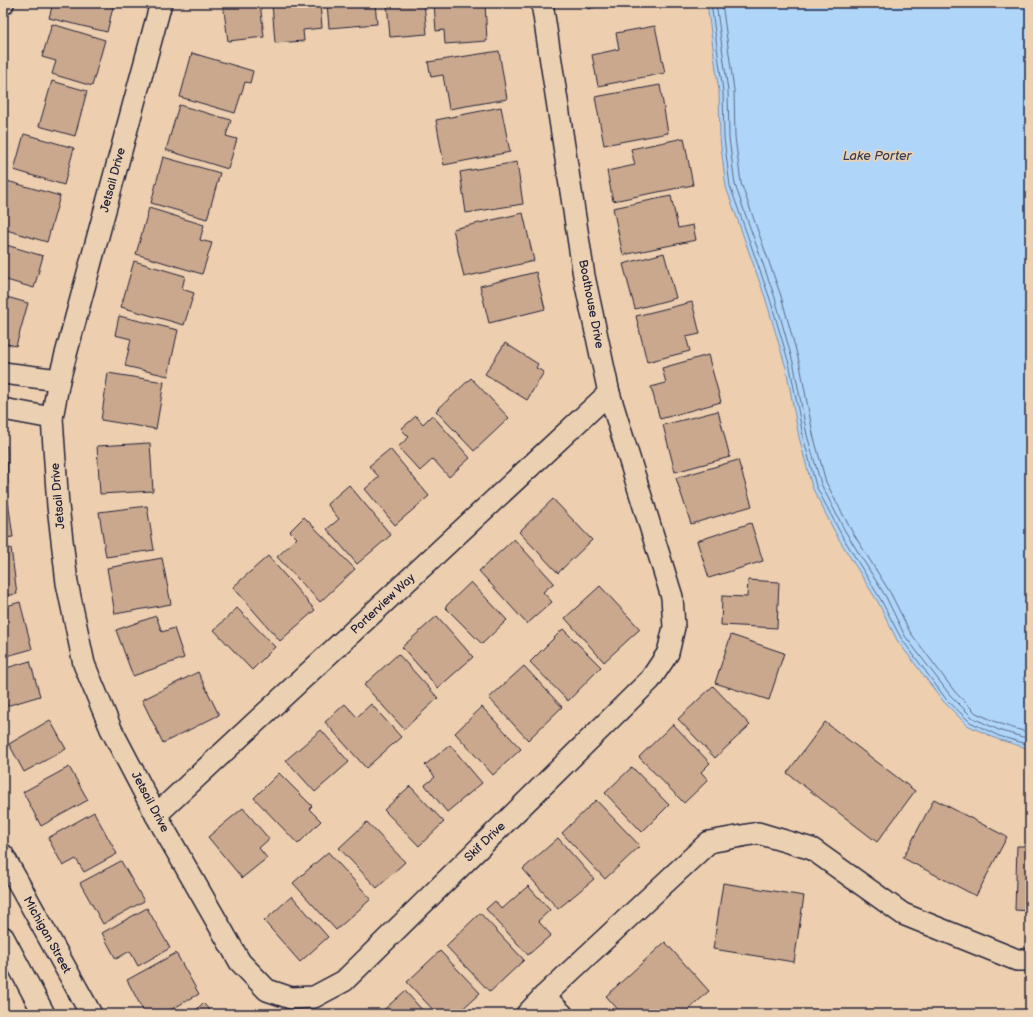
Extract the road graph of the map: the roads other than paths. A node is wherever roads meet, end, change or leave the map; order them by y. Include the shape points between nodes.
1 (161, 3) edge
2 (542, 3) edge
3 (3, 373) edge
4 (59, 380) junction
5 (609, 393) junction
6 (3, 409) edge
7 (52, 418) junction
8 (672, 597) joint
9 (156, 815) junction
10 (3, 855) edge
11 (3, 937) edge
12 (1030, 960) edge
13 (240, 962) joint
14 (544, 996) junction
15 (44, 1014) edge
16 (91, 1014) edge
17 (527, 1014) edge
18 (562, 1014) edge

1 - 4 street, Jetsail Drive
2 - 5 street, Boathouse Drive via 584,276
3 - 4 street
4 - 7 street, Jetsail Drive
5 - 8 street, Boathouse Drive
5 - 9 street, Porterview Way
6 - 7 street
7 - 9 street, Jetsail Drive via 67,583 84,664 111,729
8 - 13 street, Skif Drive via 674,627 668,653 650,680 344,981 314,998 292,998 267,990
9 - 13 street, Jetsail Drive
10 - 16 street, Michigan Street
11 - 15 street
12 - 14 street via 1017,960 903,914 812,849 758,833 709,842
14 - 17 street
14 - 18 street

